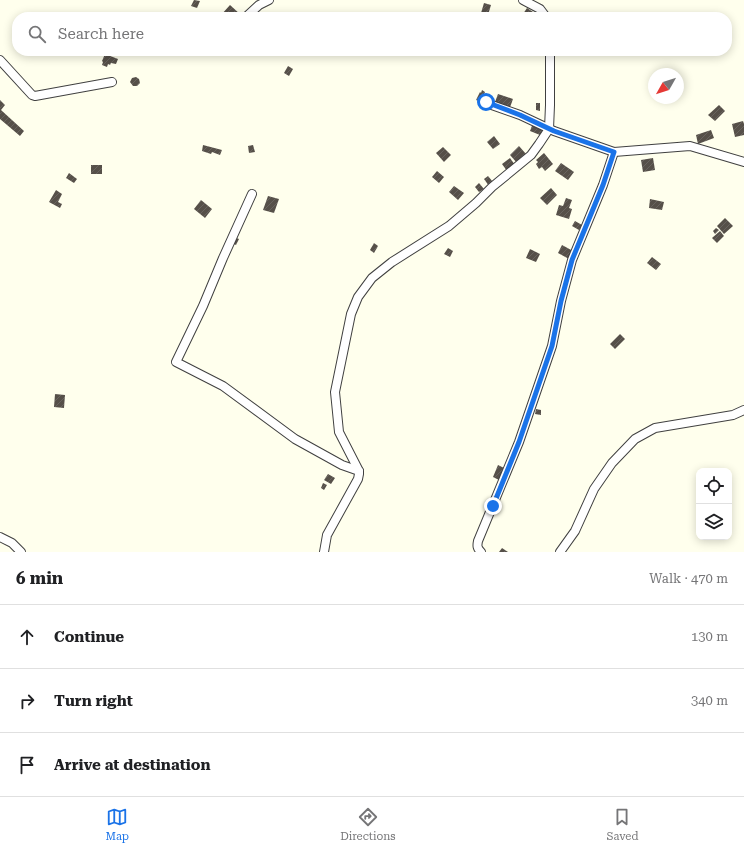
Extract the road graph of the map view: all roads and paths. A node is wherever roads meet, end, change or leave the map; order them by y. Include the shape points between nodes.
1 (268, 0) edge
2 (523, 0) edge
3 (251, 12) edge
4 (542, 12) edge
5 (550, 56) edge
6 (0, 60) edge
7 (112, 82) dead end
8 (486, 102) dead end
9 (549, 129) junction
10 (614, 152) junction
11 (744, 162) edge
12 (252, 194) dead end
13 (744, 410) edge
14 (359, 470) junction
15 (0, 537) edge
16 (20, 552) edge
17 (324, 552) edge
18 (481, 552) edge
19 (560, 552) edge

1 - 3 street
2 - 4 street
5 - 9 street
6 - 7 street via 35,96
8 - 9 street
9 - 10 street
9 - 14 street via 531,155 449,226 392,262 372,278 358,297 351,314 335,392 339,432
10 - 11 street via 690,146
10 - 18 street via 572,260 552,346 519,442 478,541 478,550
12 - 14 street via 176,362 223,386 295,439 342,465
13 - 19 street via 733,415 655,428 635,439 612,463 594,489 575,531
14 - 17 street via 358,479 327,535
15 - 16 street via 12,543

